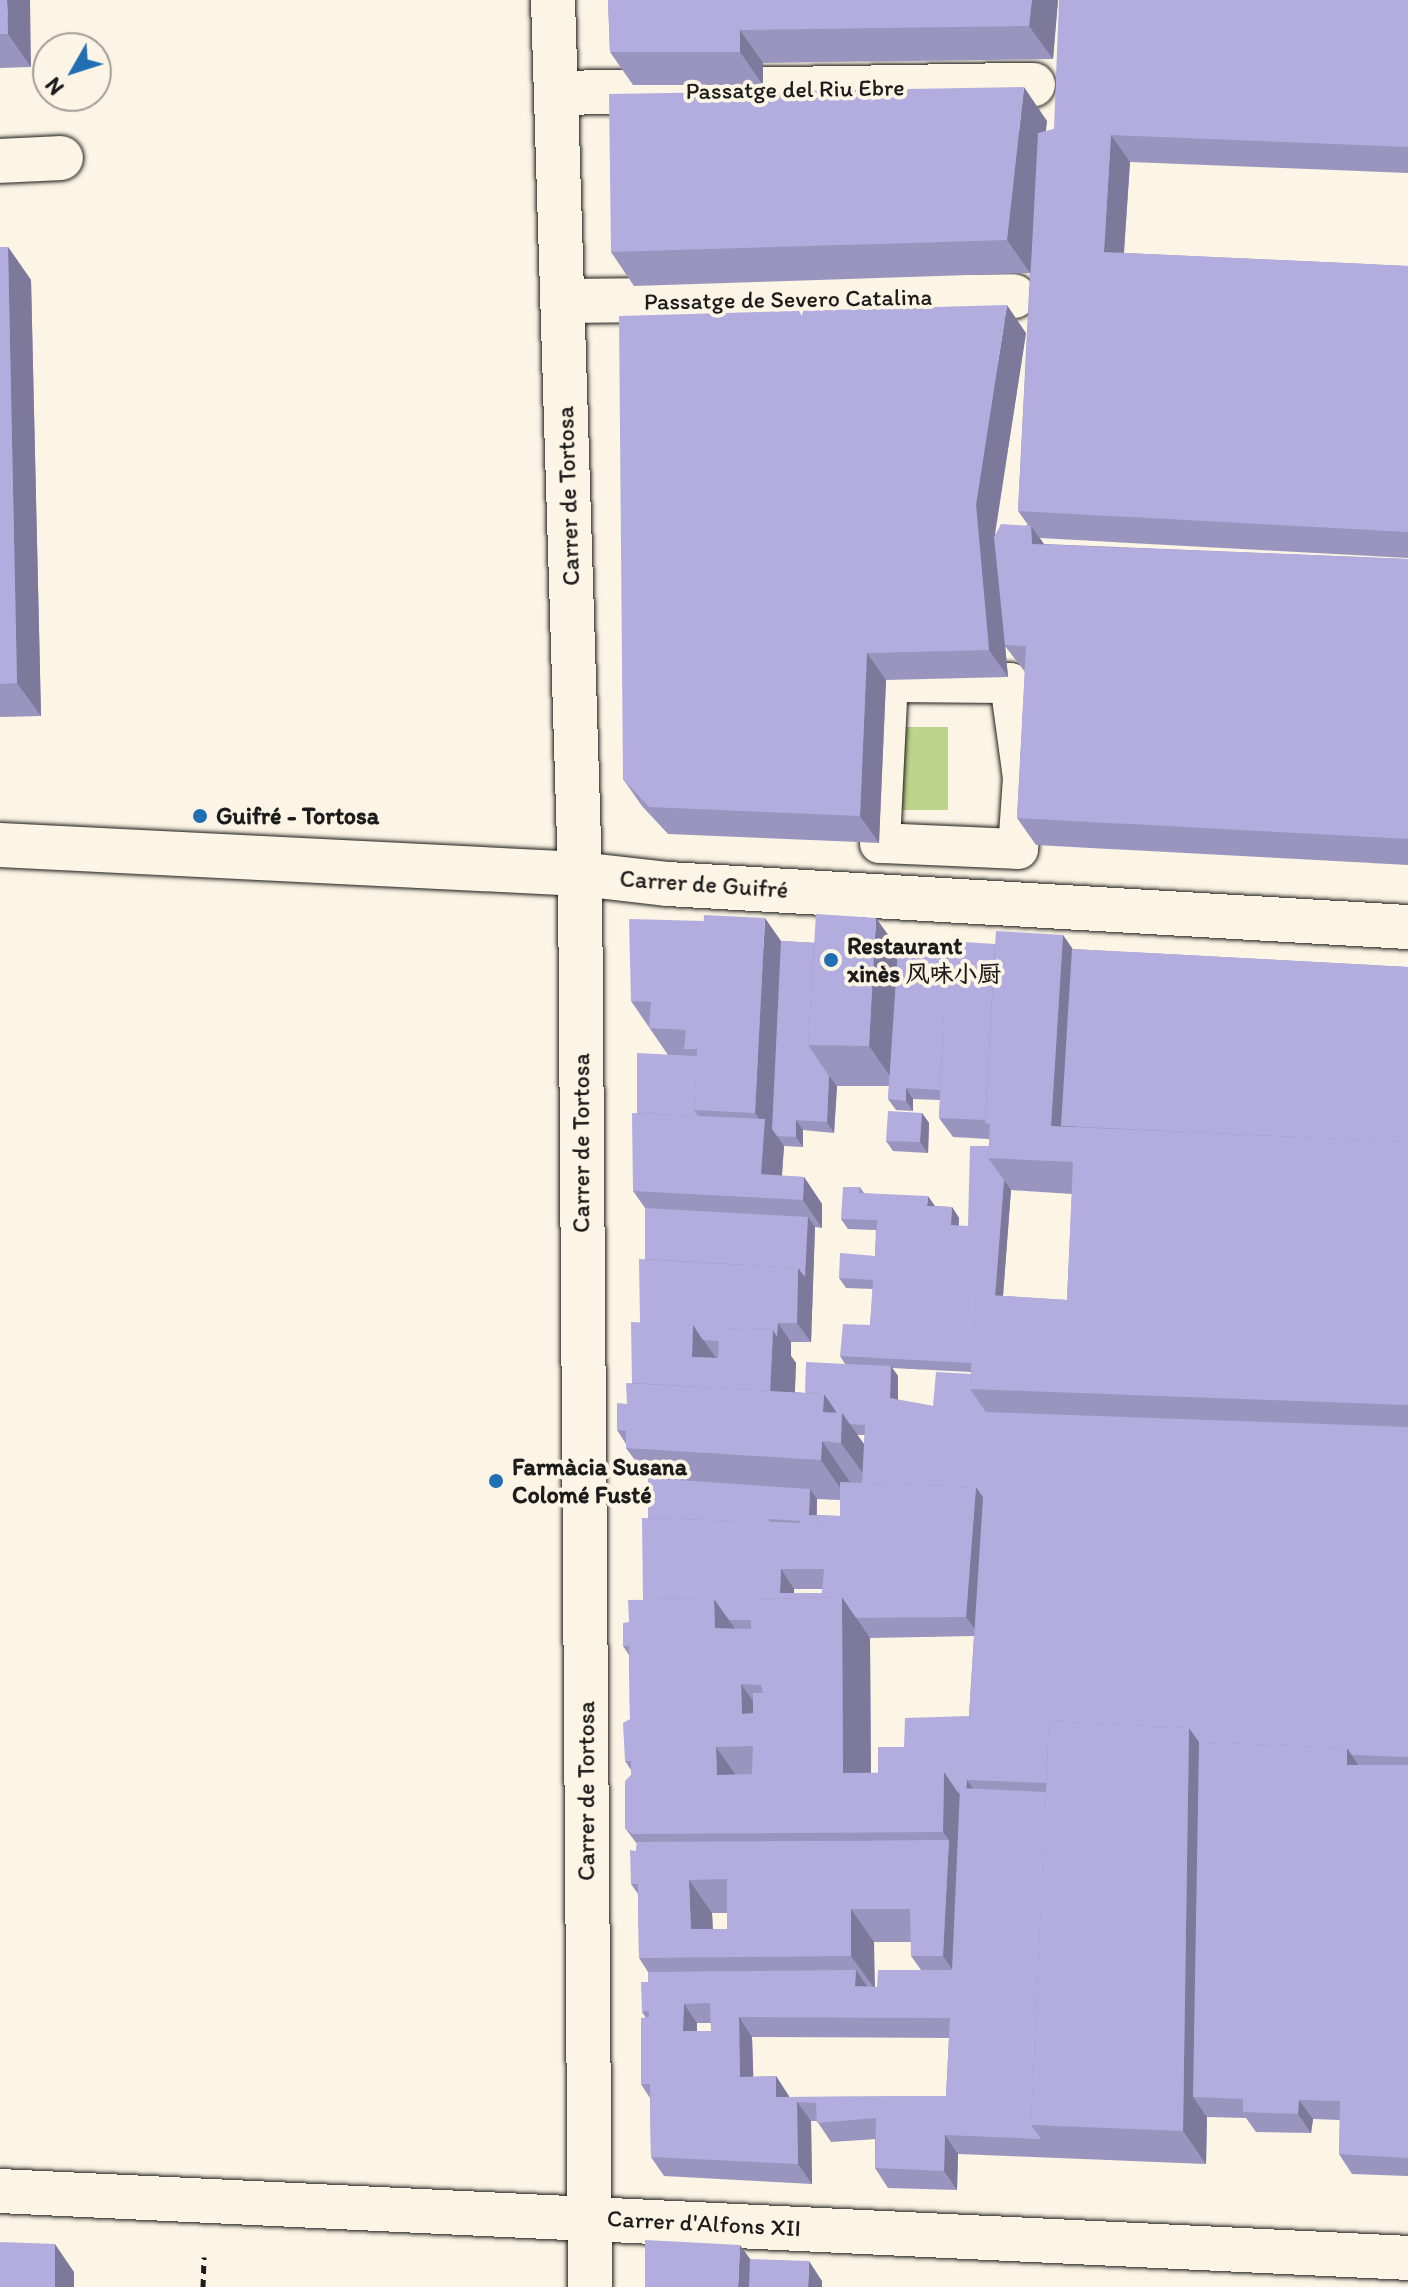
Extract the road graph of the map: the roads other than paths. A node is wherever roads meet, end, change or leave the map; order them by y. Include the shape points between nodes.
1 (553, 0) edge
2 (1033, 85) dead end
3 (556, 93) junction
4 (61, 158) dead end
5 (0, 161) edge
6 (1014, 296) dead end
7 (562, 301) junction
8 (0, 845) edge
9 (1018, 849) joint
10 (580, 874) junction
11 (1408, 927) edge
12 (0, 2191) edge
13 (588, 2218) junction
14 (1408, 2258) edge
15 (590, 2287) edge

1 - 3 street, Carrer de Tortosa
2 - 3 street, Passatge del Riu Ebre
3 - 7 street, Carrer de Tortosa
4 - 5 street
6 - 7 street, Passatge de Severo Catalina
7 - 10 street, Carrer de Tortosa
8 - 10 street, Carrer de Guifré
9 - 9 street via 1023,778 1010,683 888,682 880,843
10 - 11 street, Carrer de Guifré via 668,884
10 - 13 street, Carrer de Tortosa
12 - 13 street, Carrer d'Alfons XII
13 - 14 street, Carrer d'Alfons XII
13 - 15 street, Carrer de Tortosa

